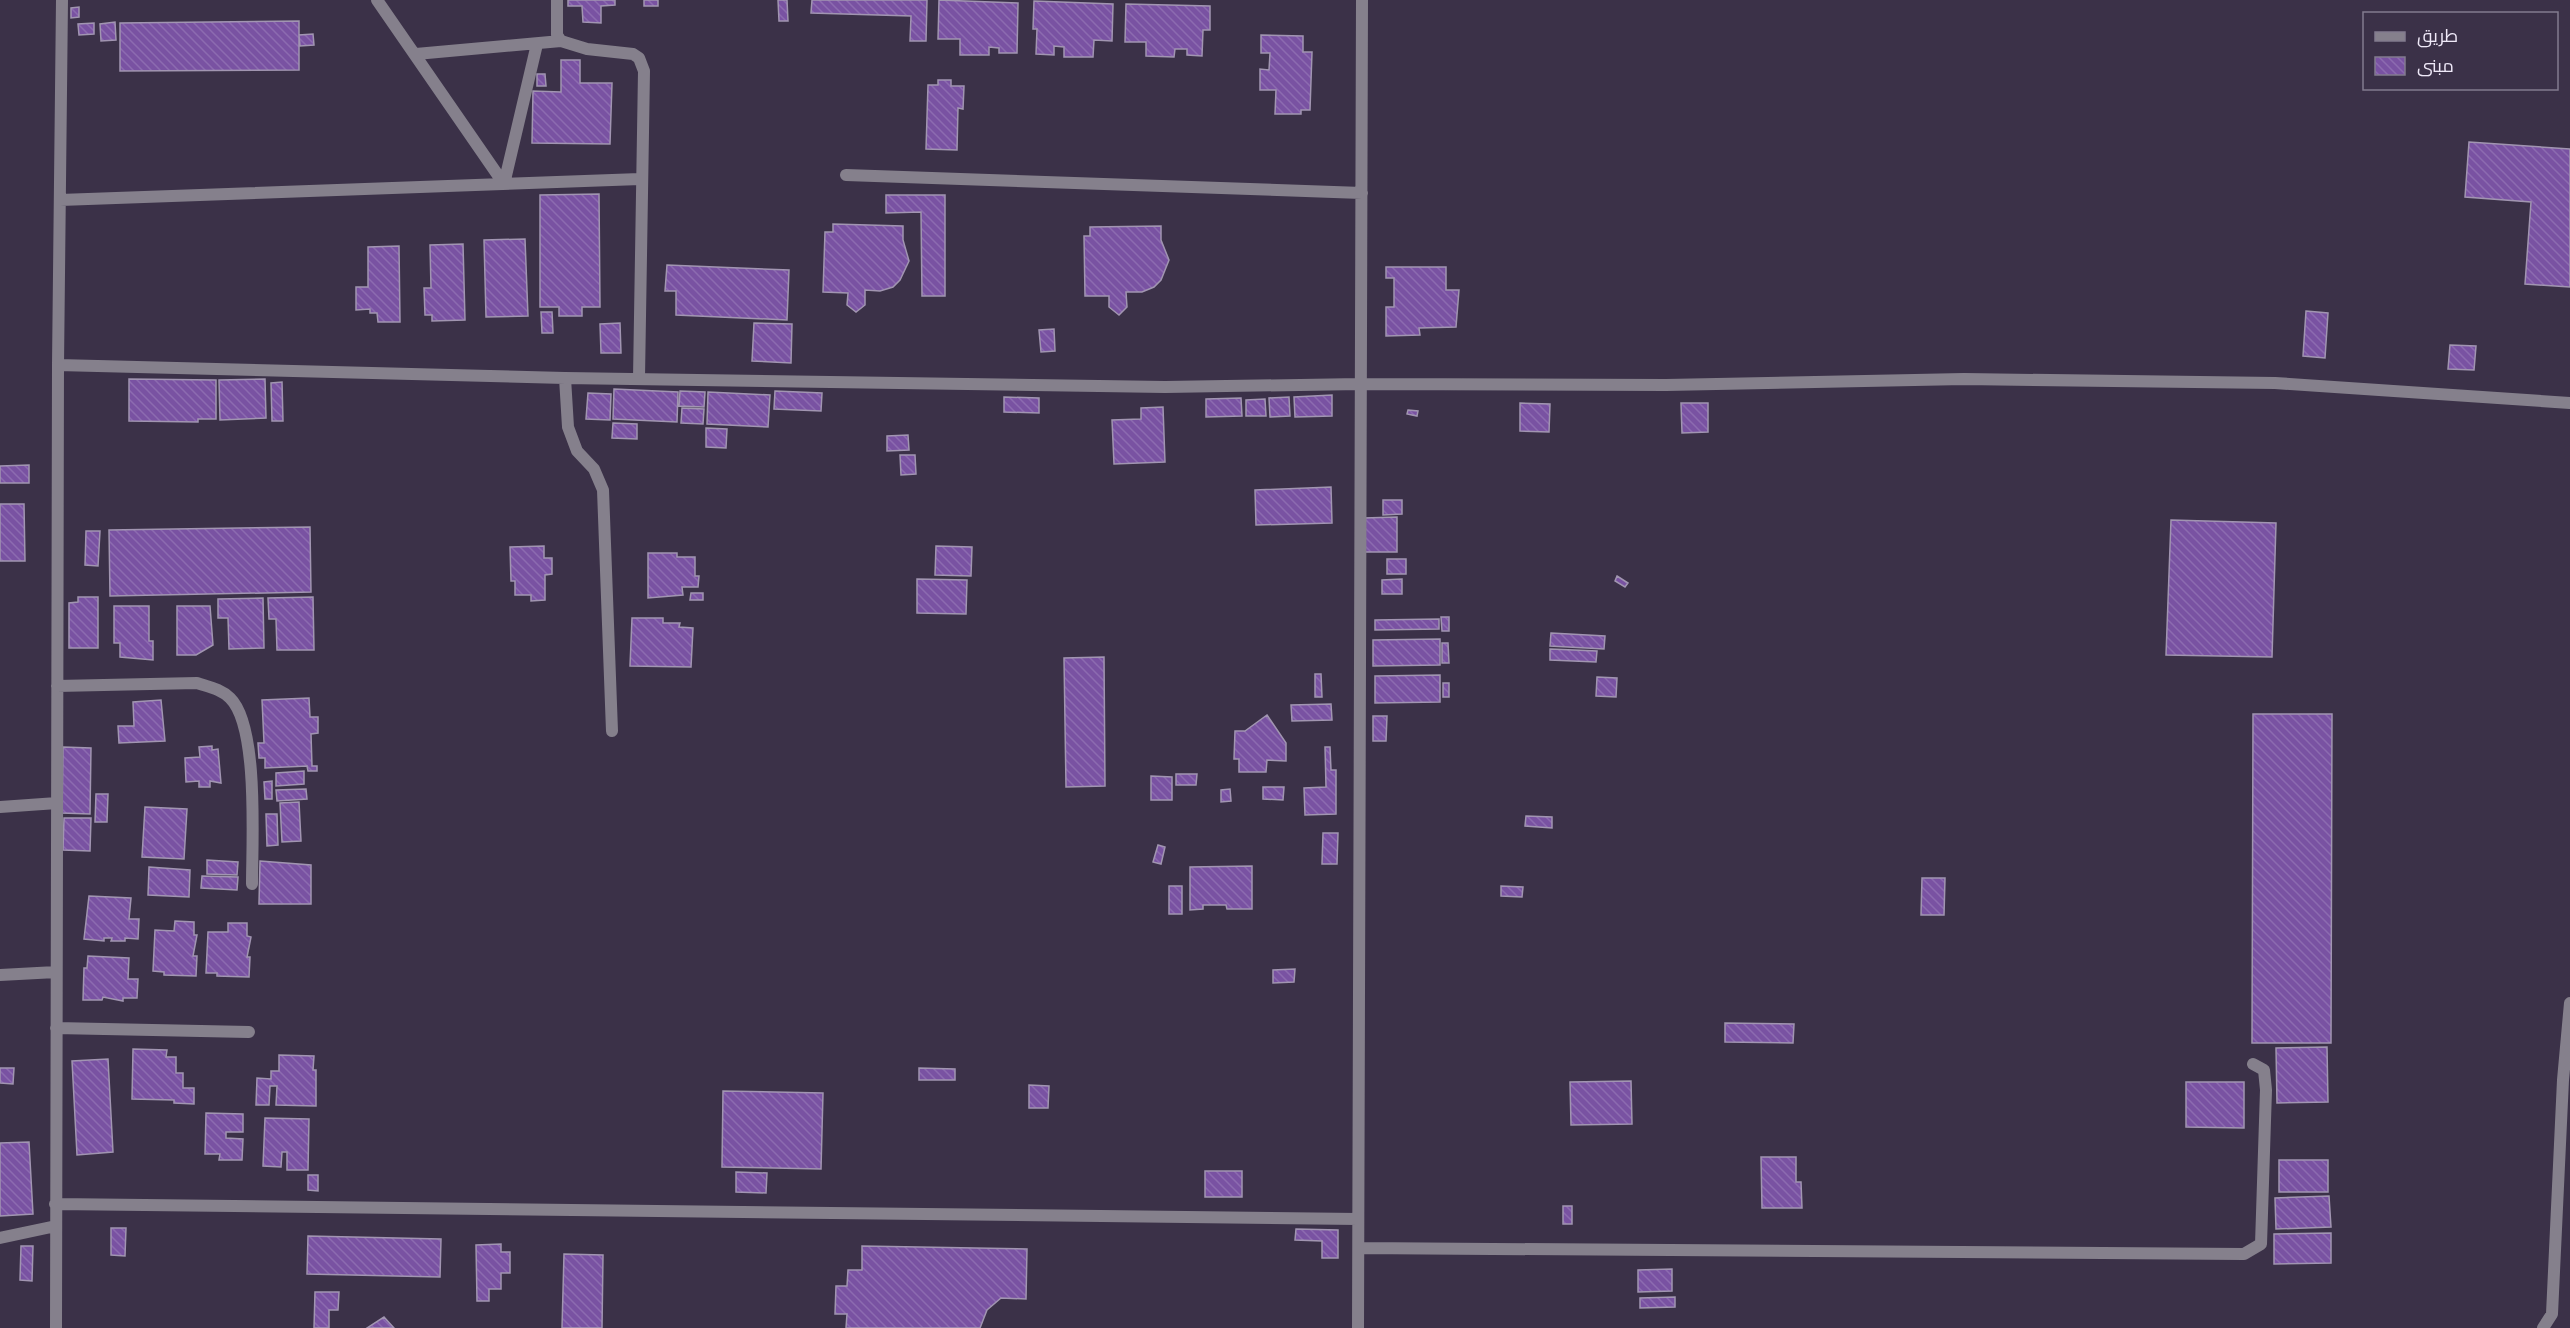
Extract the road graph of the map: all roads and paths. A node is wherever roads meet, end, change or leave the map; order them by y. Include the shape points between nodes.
1 (62, 0) edge
2 (377, 0) edge
3 (557, 0) edge
4 (1362, 0) edge
5 (561, 41) junction
6 (537, 44) junction
7 (417, 54) junction
8 (846, 175) dead end
9 (640, 179) junction
10 (504, 184) junction
11 (1362, 193) junction
12 (60, 200) junction
13 (58, 365) junction
14 (565, 378) junction
15 (639, 378) junction
16 (1360, 384) junction
17 (2570, 404) edge
18 (57, 686) junction
19 (612, 731) dead end
20 (57, 803) junction
21 (0, 807) edge
22 (252, 884) dead end
23 (56, 972) junction
24 (0, 975) edge
25 (2570, 1003) edge
26 (56, 1028) junction
27 (249, 1032) dead end
28 (2253, 1064) dead end
29 (55, 1203) junction
30 (1358, 1219) junction
31 (56, 1226) junction
32 (0, 1239) edge
33 (1359, 1248) junction
34 (56, 1328) edge
35 (1358, 1328) edge
36 (2543, 1328) edge

1 - 12 street
2 - 7 street
3 - 5 street via 557,35
4 - 11 street
5 - 6 street
5 - 9 street via 587,49 633,54 642,63
6 - 7 street
6 - 10 street
7 - 10 street
8 - 11 street
9 - 10 street
9 - 15 street
10 - 12 street
11 - 16 street
12 - 13 street
13 - 14 street
13 - 18 street
14 - 15 street
14 - 19 street via 568,427 577,451 594,468 603,490
15 - 16 street via 1165,387
16 - 17 street via 1666,385 1964,379 2276,383
16 - 30 street
18 - 20 street
18 - 22 street via 197,683 217,689 231,699 240,712 248,741
20 - 21 street
20 - 23 street
23 - 24 street
23 - 26 street
25 - 36 street via 2552,1314
26 - 27 street
26 - 29 street
28 - 33 street via 2264,1070 2266,1090 2261,1244 2244,1254
29 - 30 street
29 - 31 street
30 - 33 street
31 - 32 street
31 - 34 street
33 - 35 street

